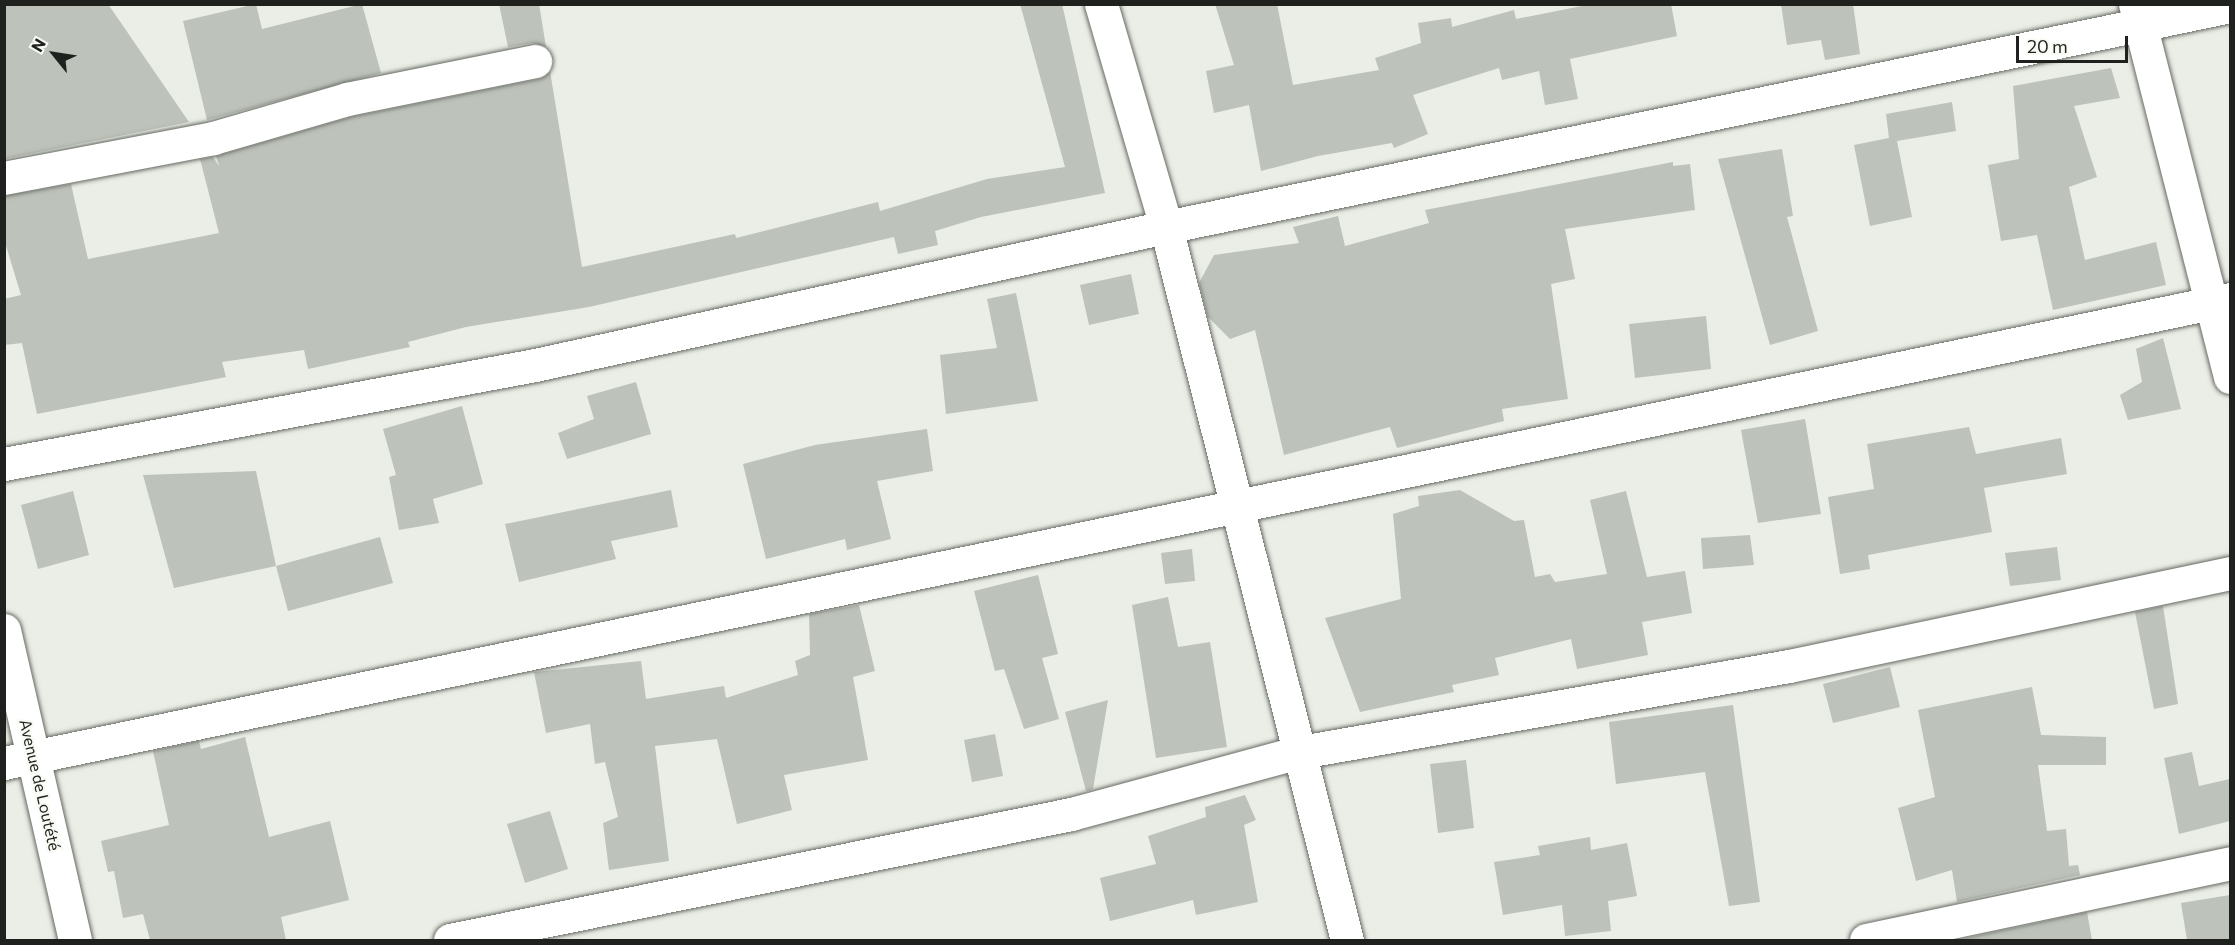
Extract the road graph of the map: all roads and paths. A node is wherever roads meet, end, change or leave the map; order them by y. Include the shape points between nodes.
1 (1101, 4) edge
2 (2230, 6) edge
3 (2137, 15) edge
4 (535, 61) dead end
5 (4, 178) edge
6 (1166, 227) junction
7 (2222, 301) edge
8 (2230, 377) edge
9 (4, 464) edge
10 (1234, 505) junction
11 (2230, 573) edge
12 (4, 630) edge
13 (1295, 753) junction
14 (19, 760) edge
15 (2230, 863) edge
16 (75, 940) edge
17 (450, 940) edge
18 (1347, 940) edge
19 (1866, 940) edge

1 - 6 street
2 - 3 street
3 - 6 street
3 - 7 street
4 - 5 street via 347,99 213,138
6 - 9 street via 535,365
6 - 10 street
7 - 8 street
7 - 10 street
10 - 13 street
10 - 14 street
11 - 13 street via 1789,666
12 - 14 street, Avenue de Loutété
13 - 17 street via 1071,814
13 - 18 street
14 - 16 street, Avenue de Loutété
15 - 19 street

